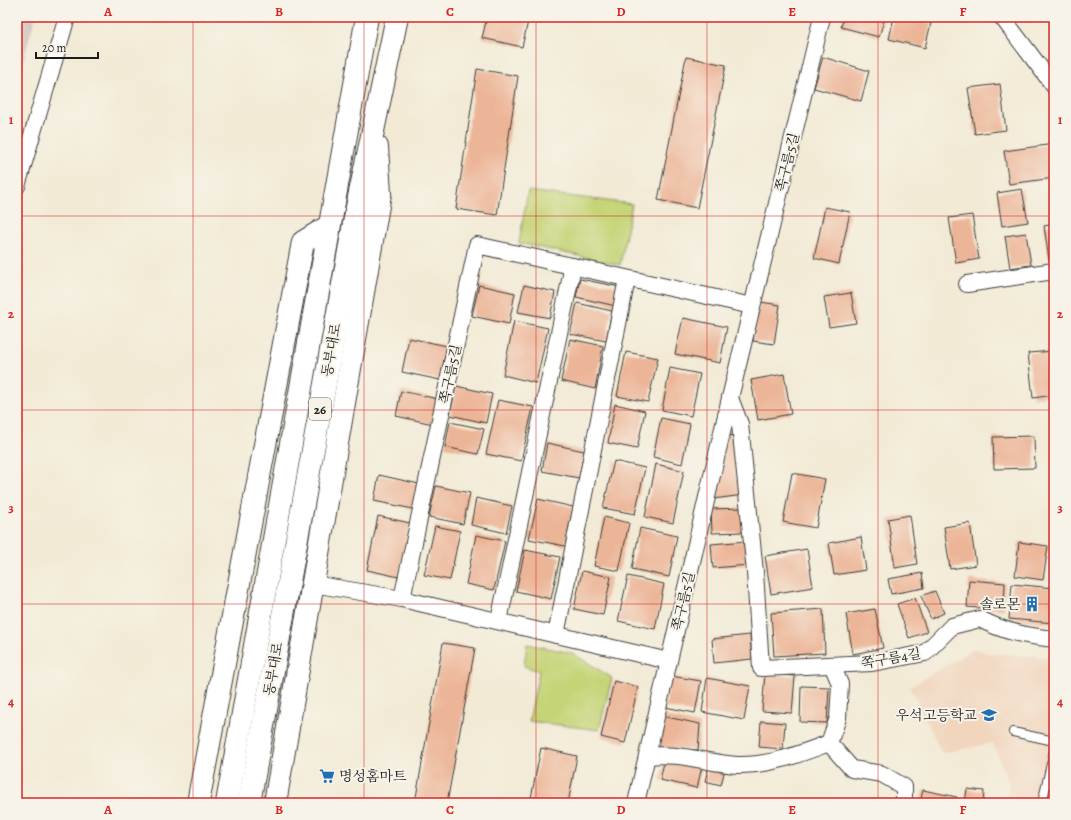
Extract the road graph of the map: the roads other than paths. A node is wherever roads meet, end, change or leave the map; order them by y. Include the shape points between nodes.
1 (67, 17) edge
2 (367, 17) edge
3 (397, 17) edge
4 (822, 17) edge
5 (1002, 17) edge
6 (1054, 86) edge
7 (376, 117) junction
8 (17, 186) edge
9 (329, 226) junction
10 (573, 266) junction
11 (1054, 271) edge
12 (627, 278) junction
13 (967, 284) dead end
14 (752, 306) junction
15 (730, 398) junction
16 (313, 584) junction
17 (402, 599) junction
18 (499, 621) junction
19 (556, 635) junction
20 (1054, 639) edge
21 (669, 661) junction
22 (832, 665) junction
23 (1013, 732) dead end
24 (1054, 741) edge
25 (829, 743) junction
26 (1054, 750) edge
27 (647, 756) junction
28 (198, 803) edge
29 (227, 803) edge
30 (249, 803) edge
31 (274, 803) edge
32 (636, 803) edge
33 (904, 803) edge
34 (1042, 803) edge

1 - 8 street
2 - 9 main road, 동부대로 / 26
3 - 7 main road, 동부대로 / 26
4 - 14 street, 쪽구름5길
5 - 6 street
7 - 16 main road via 380,194
7 - 30 main road, 동부대로 / 26 via 357,207
9 - 28 main road via 303,242
9 - 29 main road, 동부대로 / 26
10 - 12 street, 쪽구름5길
10 - 17 street, 쪽구름5길 via 477,245
10 - 18 street
11 - 13 street
12 - 14 street, 쪽구름5길
12 - 19 street
14 - 15 street, 쪽구름5길
15 - 21 street, 쪽구름5길
15 - 22 street, 쪽구름4길 via 740,424 755,572 761,668
16 - 17 street
16 - 31 main road
17 - 18 street
18 - 19 street
19 - 21 street
20 - 22 street, 쪽구름4길 via 1022,636 998,629 980,619 952,626 925,653 872,663
21 - 27 street, 쪽구름5길
22 - 25 street via 840,684 838,718
23 - 24 lane
25 - 27 street via 773,763 738,765 665,754
25 - 33 street via 852,769 882,774 904,787
26 - 34 lane
27 - 32 street, 쪽구름5길

